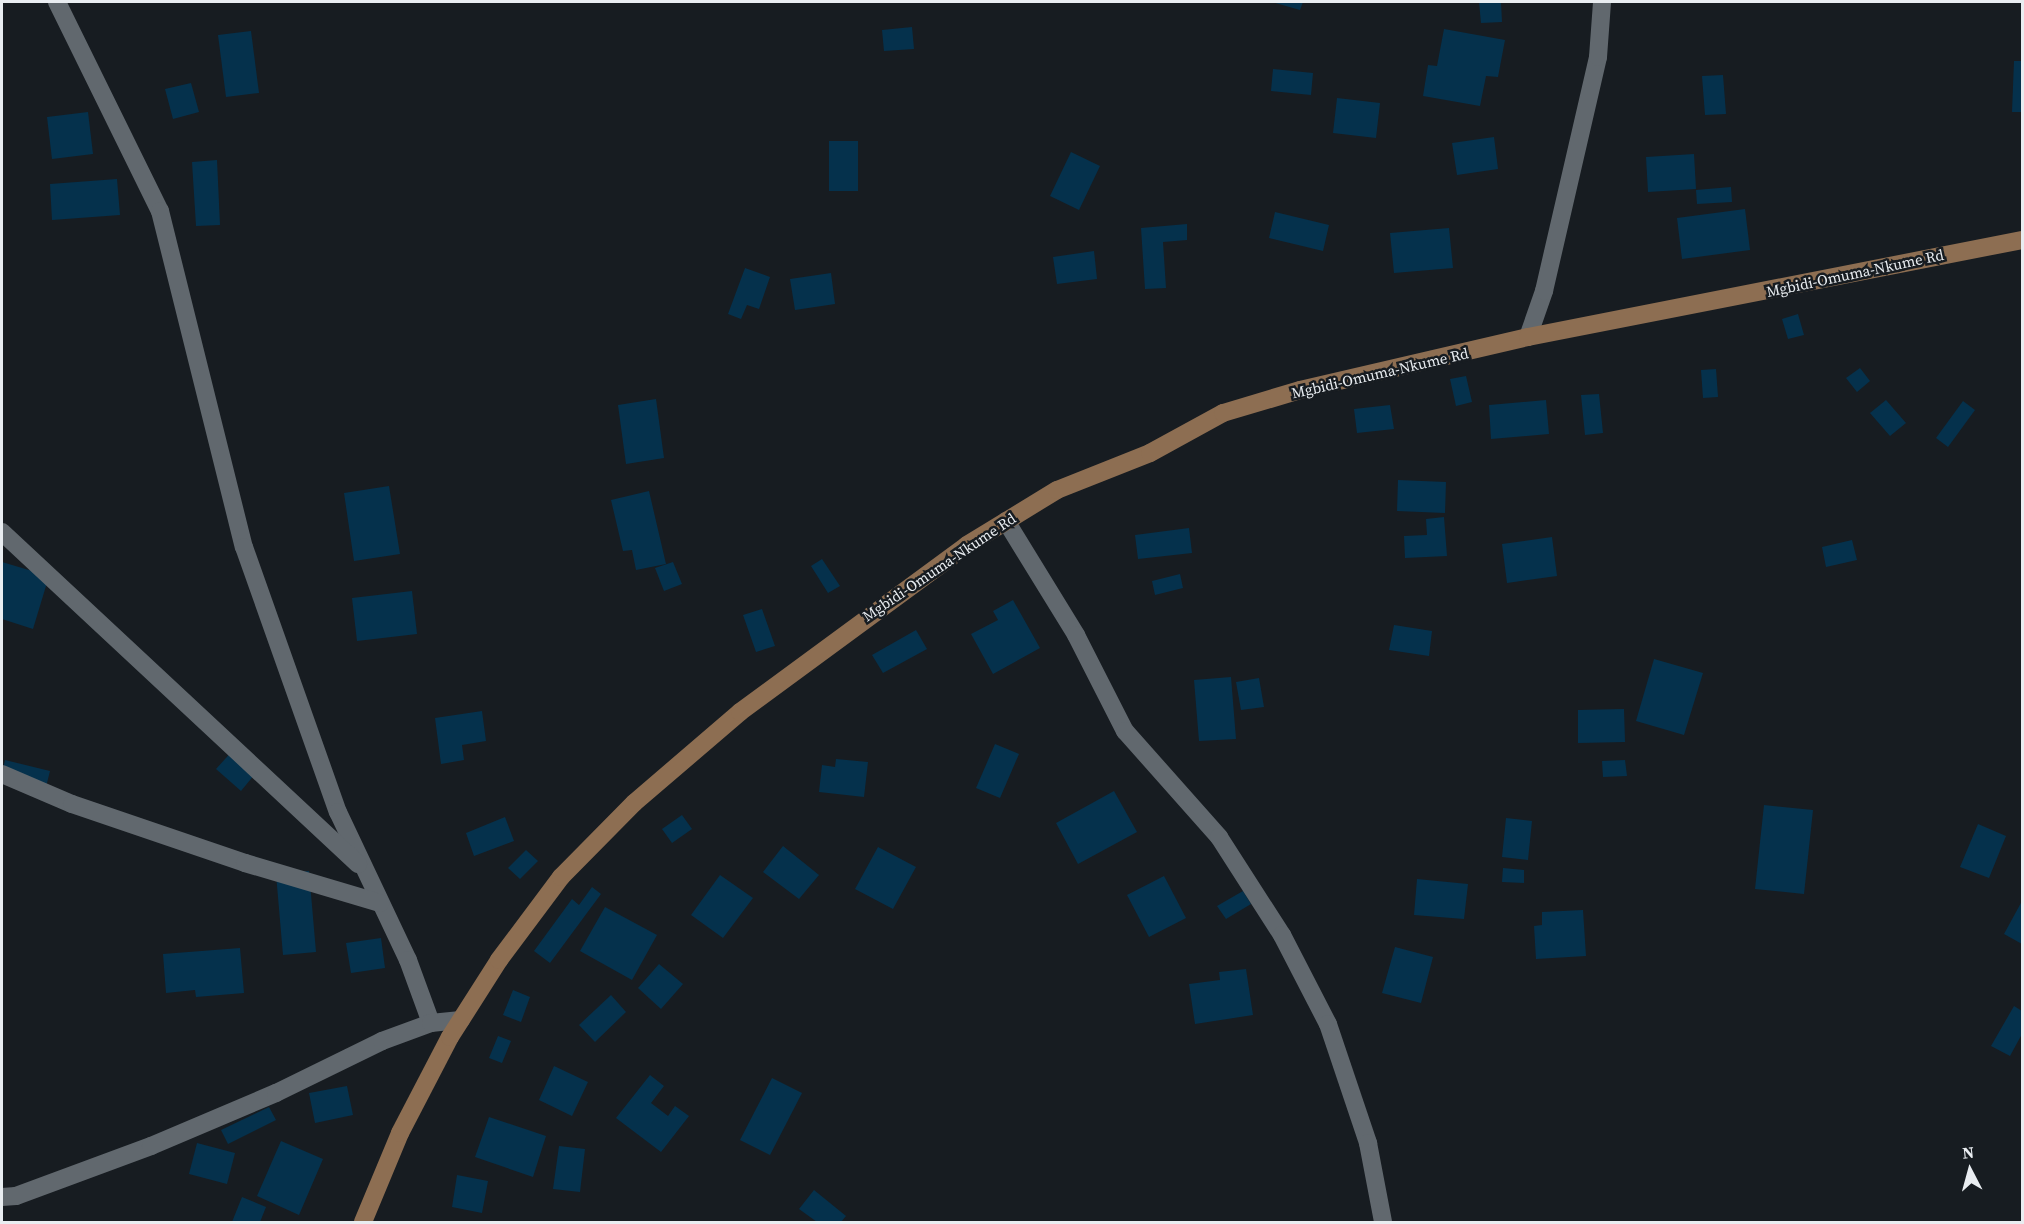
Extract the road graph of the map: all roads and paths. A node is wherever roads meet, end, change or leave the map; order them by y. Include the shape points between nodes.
1 (57, 2) edge
2 (1602, 2) edge
3 (2022, 240) edge
4 (1528, 338) junction
5 (1005, 521) junction
6 (2, 532) edge
7 (2, 774) edge
8 (364, 869) junction
9 (380, 903) junction
10 (460, 1020) junction
11 (431, 1023) junction
12 (2, 1197) edge
13 (363, 1222) edge
14 (1383, 1222) edge

1 - 8 street via 160,211 244,547 338,812
2 - 4 street via 1598,57 1544,291
3 - 4 street, Mgbidi-Omuma-Nkume Rd
4 - 5 street, Mgbidi-Omuma-Nkume Rd via 1300,390 1223,413 1150,453 1058,490
5 - 10 street, Mgbidi-Omuma-Nkume Rd via 838,637 740,712 634,803 561,877
5 - 14 street via 1076,635 1125,730 1219,837 1282,935 1328,1024 1368,1143
6 - 8 street
7 - 9 street via 72,804
8 - 9 street
9 - 11 street via 408,960
10 - 11 street
10 - 13 street, Mgbidi-Omuma-Nkume Rd via 400,1133
11 - 12 street via 382,1041 276,1093 151,1146 16,1196

